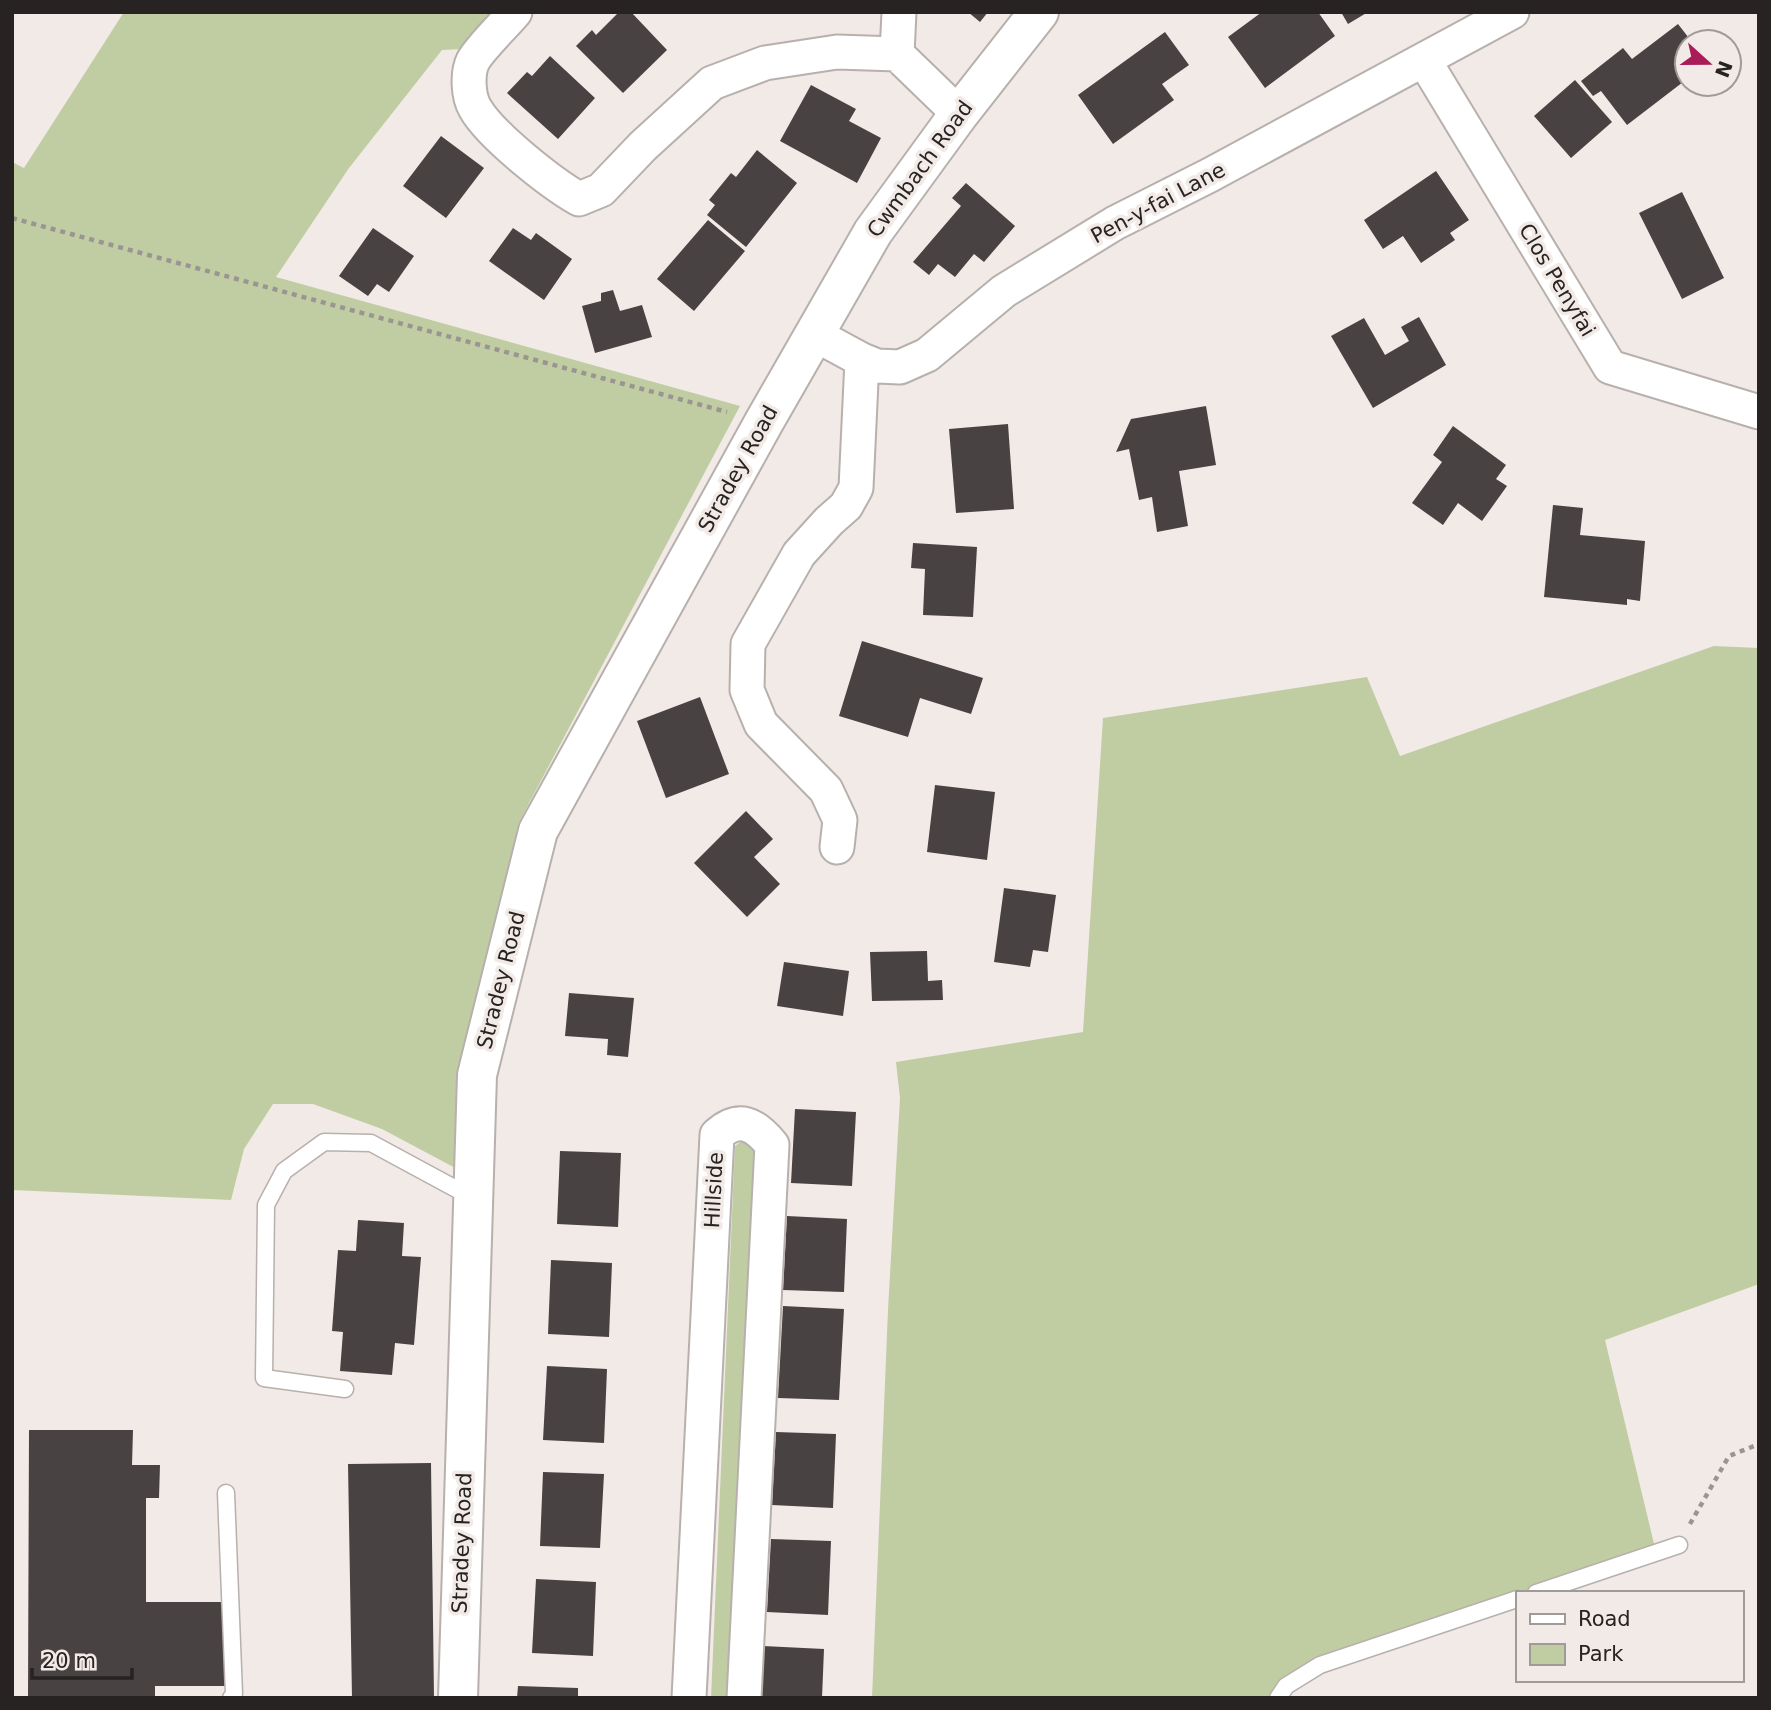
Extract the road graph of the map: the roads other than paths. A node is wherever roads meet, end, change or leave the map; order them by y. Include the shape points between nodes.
1 (515, 12) edge
2 (899, 12) edge
3 (1039, 12) edge
4 (1512, 12) edge
5 (897, 54) junction
6 (1424, 60) junction
7 (959, 114) junction
8 (814, 334) junction
9 (862, 360) junction
10 (1759, 412) edge
11 (837, 847) dead end
12 (473, 1198) junction
13 (345, 1389) dead end
14 (226, 1493) dead end
15 (1679, 1545) road end
16 (1542, 1591) edge
17 (1516, 1599) edge
18 (231, 1698) edge
19 (458, 1698) edge
20 (690, 1698) edge
21 (744, 1698) edge
22 (1278, 1698) edge

1 - 5 street via 472,61 469,86 473,106 488,127 579,199 601,190 712,83 777,61 836,52
2 - 5 street
3 - 7 main road, Cwmbach Road
4 - 6 street, Pen-y-fai Lane
5 - 7 street
6 - 9 street, Pen-y-fai Lane via 1115,223 1004,291 927,355 900,367
6 - 10 street, Clos Penyfai via 1610,367
7 - 8 main road, Cwmbach Road via 873,232
8 - 9 street, Pen-y-fai Lane
8 - 12 main road, Stradey Road via 537,831 477,1075
9 - 11 street via 856,488 846,506 799,554 748,644 747,690 761,724 826,790 840,820
12 - 13 lane via 372,1143 324,1142 284,1171 266,1205 264,1378
12 - 19 main road, Stradey Road
14 - 18 lane
15 - 16 lane
17 - 22 lane via 1320,1665 1286,1686
20 - 21 street, Hillside via 717,1135 727,1126 744,1123 761,1131 772,1145

